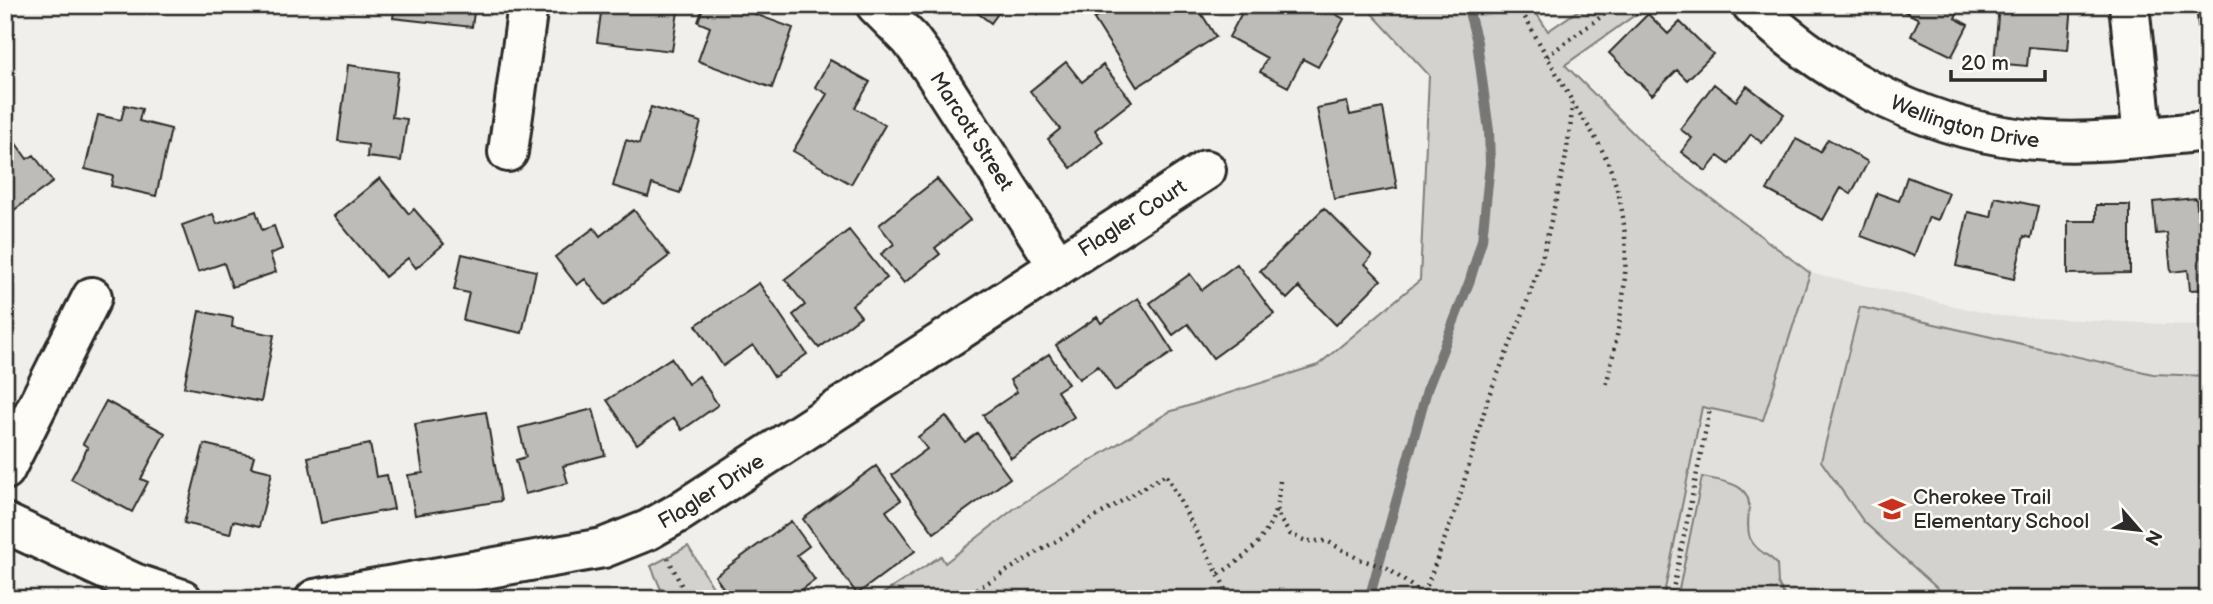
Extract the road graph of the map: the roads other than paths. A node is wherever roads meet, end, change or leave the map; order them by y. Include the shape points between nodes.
1 (528, 5) edge
2 (876, 5) edge
3 (1752, 5) edge
4 (2129, 5) edge
5 (2208, 131) edge
6 (2143, 137) junction
7 (508, 152) dead end
8 (1206, 170) dead end
9 (1058, 266) junction
10 (92, 297) dead end
11 (5, 470) edge
12 (5, 523) edge
13 (182, 599) edge
14 (315, 599) edge

1 - 7 street
2 - 9 street, Marcott Street via 930,66
3 - 6 street, Wellington Drive via 1793,42 1839,73 1945,122 2047,141
4 - 6 street
5 - 6 street, Wellington Drive
8 - 9 street, Flagler Court
9 - 14 street, Flagler Drive via 648,530 603,548
10 - 11 street
12 - 13 street via 134,583

